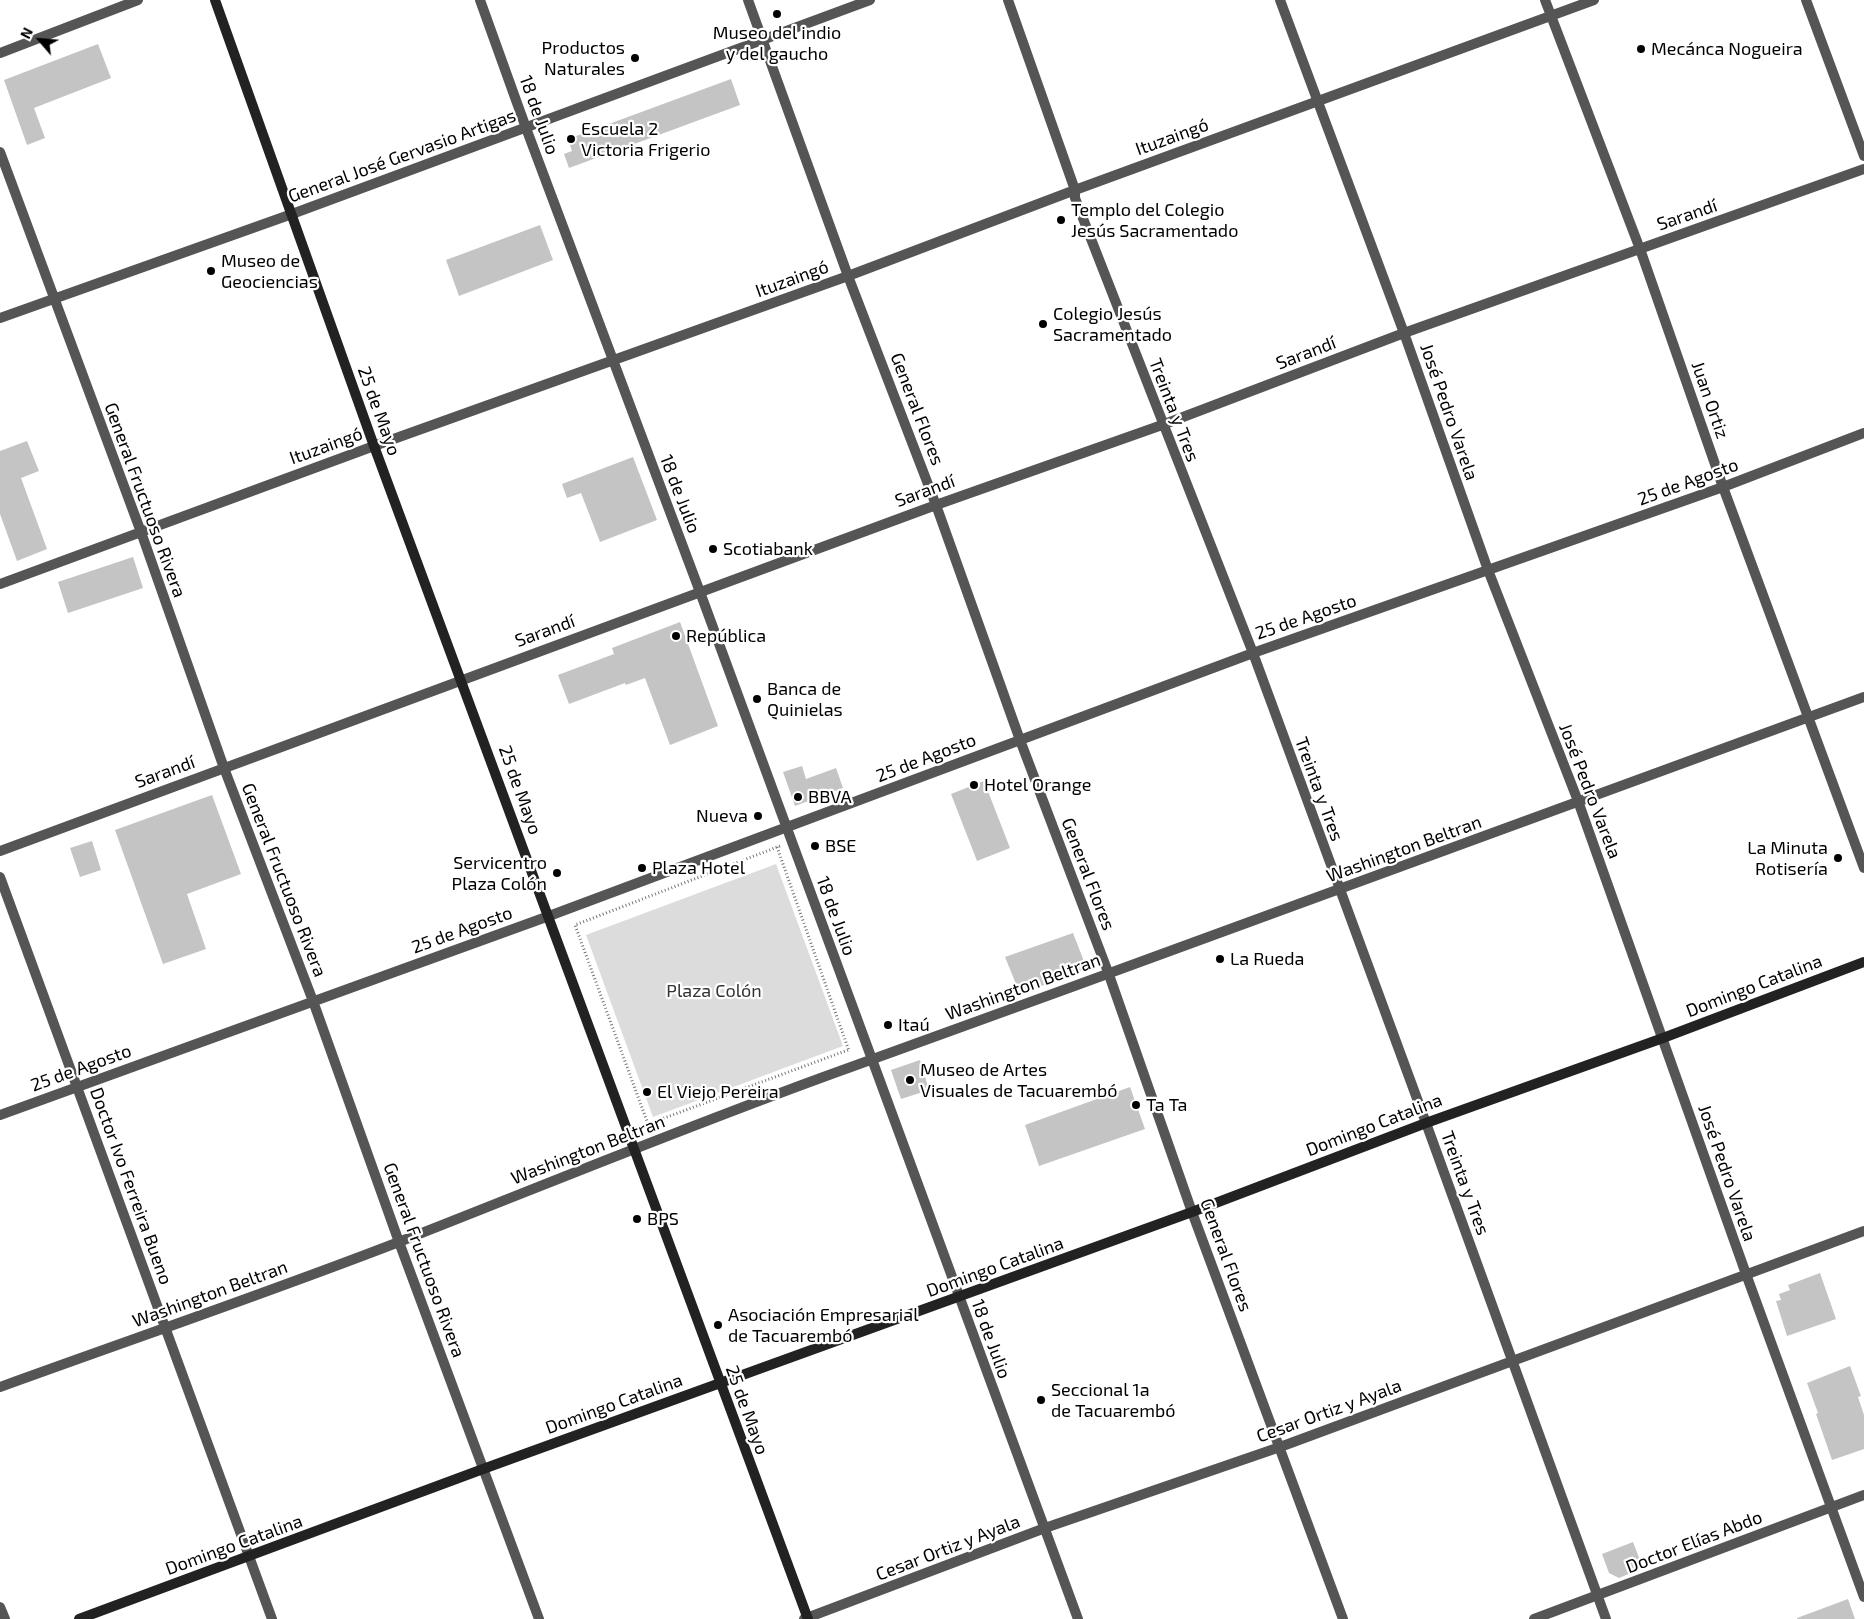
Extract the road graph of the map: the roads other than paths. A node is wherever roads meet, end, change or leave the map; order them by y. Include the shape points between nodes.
1 (138, 0) edge
2 (214, 0) edge
3 (480, 0) edge
4 (748, 0) edge
5 (870, 0) edge
6 (1008, 0) edge
7 (1280, 0) edge
8 (1545, 0) edge
9 (1594, 0) edge
10 (1806, 0) edge
11 (1550, 16) junction
12 (763, 39) junction
13 (0, 52) edge
14 (1316, 102) junction
15 (526, 128) junction
16 (0, 152) edge
17 (1864, 156) edge
18 (1864, 169) edge
19 (1075, 190) junction
20 (292, 214) junction
21 (1640, 248) junction
22 (848, 276) junction
23 (54, 298) junction
24 (0, 318) edge
25 (1404, 333) junction
26 (612, 360) junction
27 (1162, 425) junction
28 (1864, 433) edge
29 (374, 446) junction
30 (1723, 487) junction
31 (936, 505) junction
32 (141, 532) junction
33 (1488, 570) junction
34 (0, 584) edge
35 (700, 592) junction
36 (1252, 653) junction
37 (461, 679) junction
38 (1864, 697) edge
39 (1808, 718) junction
40 (1020, 740) junction
41 (224, 768) junction
42 (1578, 801) junction
43 (785, 828) junction
44 (0, 851) edge
45 (1864, 868) edge
46 (0, 877) edge
47 (1339, 890) junction
48 (549, 916) junction
49 (1864, 962) edge
50 (1108, 972) junction
51 (313, 1000) junction
52 (1663, 1038) junction
53 (872, 1060) junction
54 (78, 1087) junction
55 (0, 1115) edge
56 (1426, 1123) junction
57 (635, 1148) junction
58 (1192, 1212) junction
59 (1864, 1231) edge
60 (399, 1242) junction
61 (1746, 1274) junction
62 (959, 1298) junction
63 (166, 1327) junction
64 (1512, 1361) junction
65 (720, 1383) junction
66 (0, 1387) edge
67 (1280, 1447) junction
68 (483, 1468) junction
69 (1864, 1495) edge
70 (1832, 1507) junction
71 (1045, 1528) junction
72 (249, 1557) junction
73 (1598, 1596) junction
74 (1864, 1597) edge
75 (0, 1607) edge
76 (4, 1619) edge
77 (79, 1619) edge
78 (272, 1619) edge
79 (539, 1619) edge
80 (807, 1619) edge
81 (1078, 1619) edge
82 (1343, 1619) edge
83 (1534, 1619) edge
84 (1606, 1619) edge

1 - 13 street
2 - 20 street, 25 de Mayo
3 - 15 street, 18 de Julio
4 - 12 street, General Flores
5 - 12 street, General José Gervasio Artigas
6 - 19 street, Treinta y Tres
7 - 14 street, José Pedro Varela
8 - 11 street, Juan Ortiz
9 - 11 street, Ituzaingó
10 - 17 street
11 - 14 street, Ituzaingó
11 - 21 street, Juan Ortiz
12 - 15 street, General José Gervasio Artigas
12 - 22 street, General Flores
14 - 19 street, Ituzaingó
14 - 25 street, José Pedro Varela
15 - 20 street, General José Gervasio Artigas
15 - 26 street, 18 de Julio
16 - 23 street, General Fructuoso Rivera
18 - 21 street, Sarandí
19 - 22 street, Ituzaingó
19 - 27 street, Treinta y Tres via 1075,198
20 - 23 street, General José Gervasio Artigas
20 - 29 street, 25 de Mayo
21 - 25 street, Sarandí
21 - 30 street, Juan Ortiz
22 - 26 street, Ituzaingó
22 - 31 street, General Flores
23 - 24 street, General José Gervasio Artigas
23 - 32 street, General Fructuoso Rivera
25 - 27 street, Sarandí
25 - 33 street, José Pedro Varela
26 - 29 street, Ituzaingó
26 - 35 street, 18 de Julio
27 - 31 street, Sarandí
27 - 36 street, Treinta y Tres
28 - 30 street, 25 de Agosto
29 - 32 street, Ituzaingó
29 - 37 street, 25 de Mayo
30 - 33 street, 25 de Agosto
30 - 39 street, Juan Ortiz
31 - 35 street, Sarandí
31 - 40 street, General Flores
32 - 34 street, Ituzaingó
32 - 41 street, General Fructuoso Rivera
33 - 36 street, 25 de Agosto
33 - 42 street, José Pedro Varela
35 - 37 street, Sarandí
35 - 43 street, 18 de Julio
36 - 40 street, 25 de Agosto
36 - 47 street, Treinta y Tres
37 - 41 street, Sarandí
37 - 48 street, 25 de Mayo
38 - 39 street, Washington Beltran
39 - 42 street, Washington Beltran
39 - 45 street, Juan Ortiz
40 - 43 street, 25 de Agosto
40 - 50 street, General Flores
41 - 44 street, Sarandí
41 - 51 street, General Fructuoso Rivera
42 - 47 street, Washington Beltran
42 - 52 street, José Pedro Varela
43 - 48 street, 25 de Agosto
43 - 53 street, 18 de Julio
46 - 54 street, Doctor Ivo Ferreira Bueno
47 - 50 street, Washington Beltran
47 - 56 street, Treinta y Tres
48 - 51 street, 25 de Agosto
48 - 57 street, 25 de Mayo
49 - 52 street, Domingo Catalina
50 - 53 street, Washington Beltran
50 - 58 street, General Flores
51 - 54 street, 25 de Agosto
51 - 60 street, General Fructuoso Rivera
52 - 56 street, Domingo Catalina
52 - 61 street, José Pedro Varela
53 - 57 street, Washington Beltran
53 - 62 street, 18 de Julio
54 - 55 street, 25 de Agosto
54 - 63 street, Doctor Ivo Ferreira Bueno
56 - 58 street, Domingo Catalina
56 - 64 street, Treinta y Tres
57 - 60 street, Washington Beltran
57 - 65 street, 25 de Mayo
58 - 62 street, Domingo Catalina
58 - 67 street, General Flores
59 - 61 street, Cesar Ortiz y Ayala
60 - 63 street, Washington Beltran
60 - 68 street, General Fructuoso Rivera
61 - 64 street, Cesar Ortiz y Ayala
61 - 70 street, José Pedro Varela
62 - 65 street, Domingo Catalina
62 - 71 street, 18 de Julio
63 - 66 street, Washington Beltran
63 - 72 street, Doctor Ivo Ferreira Bueno
64 - 67 street, Cesar Ortiz y Ayala
64 - 73 street, Treinta y Tres
65 - 68 street, Domingo Catalina
65 - 80 street, 25 de Mayo
67 - 71 street, Cesar Ortiz y Ayala
67 - 82 street, General Flores
68 - 72 street, Domingo Catalina
68 - 79 street, General Fructuoso Rivera
69 - 70 street, Doctor Elías Abdo
70 - 73 street, Doctor Elías Abdo
70 - 74 street, José Pedro Varela
71 - 80 street, Cesar Ortiz y Ayala
71 - 81 street, 18 de Julio
72 - 77 street, Domingo Catalina
72 - 78 street, Doctor Ivo Ferreira Bueno
73 - 83 street, Doctor Elías Abdo
73 - 84 street, Treinta y Tres
75 - 76 street

